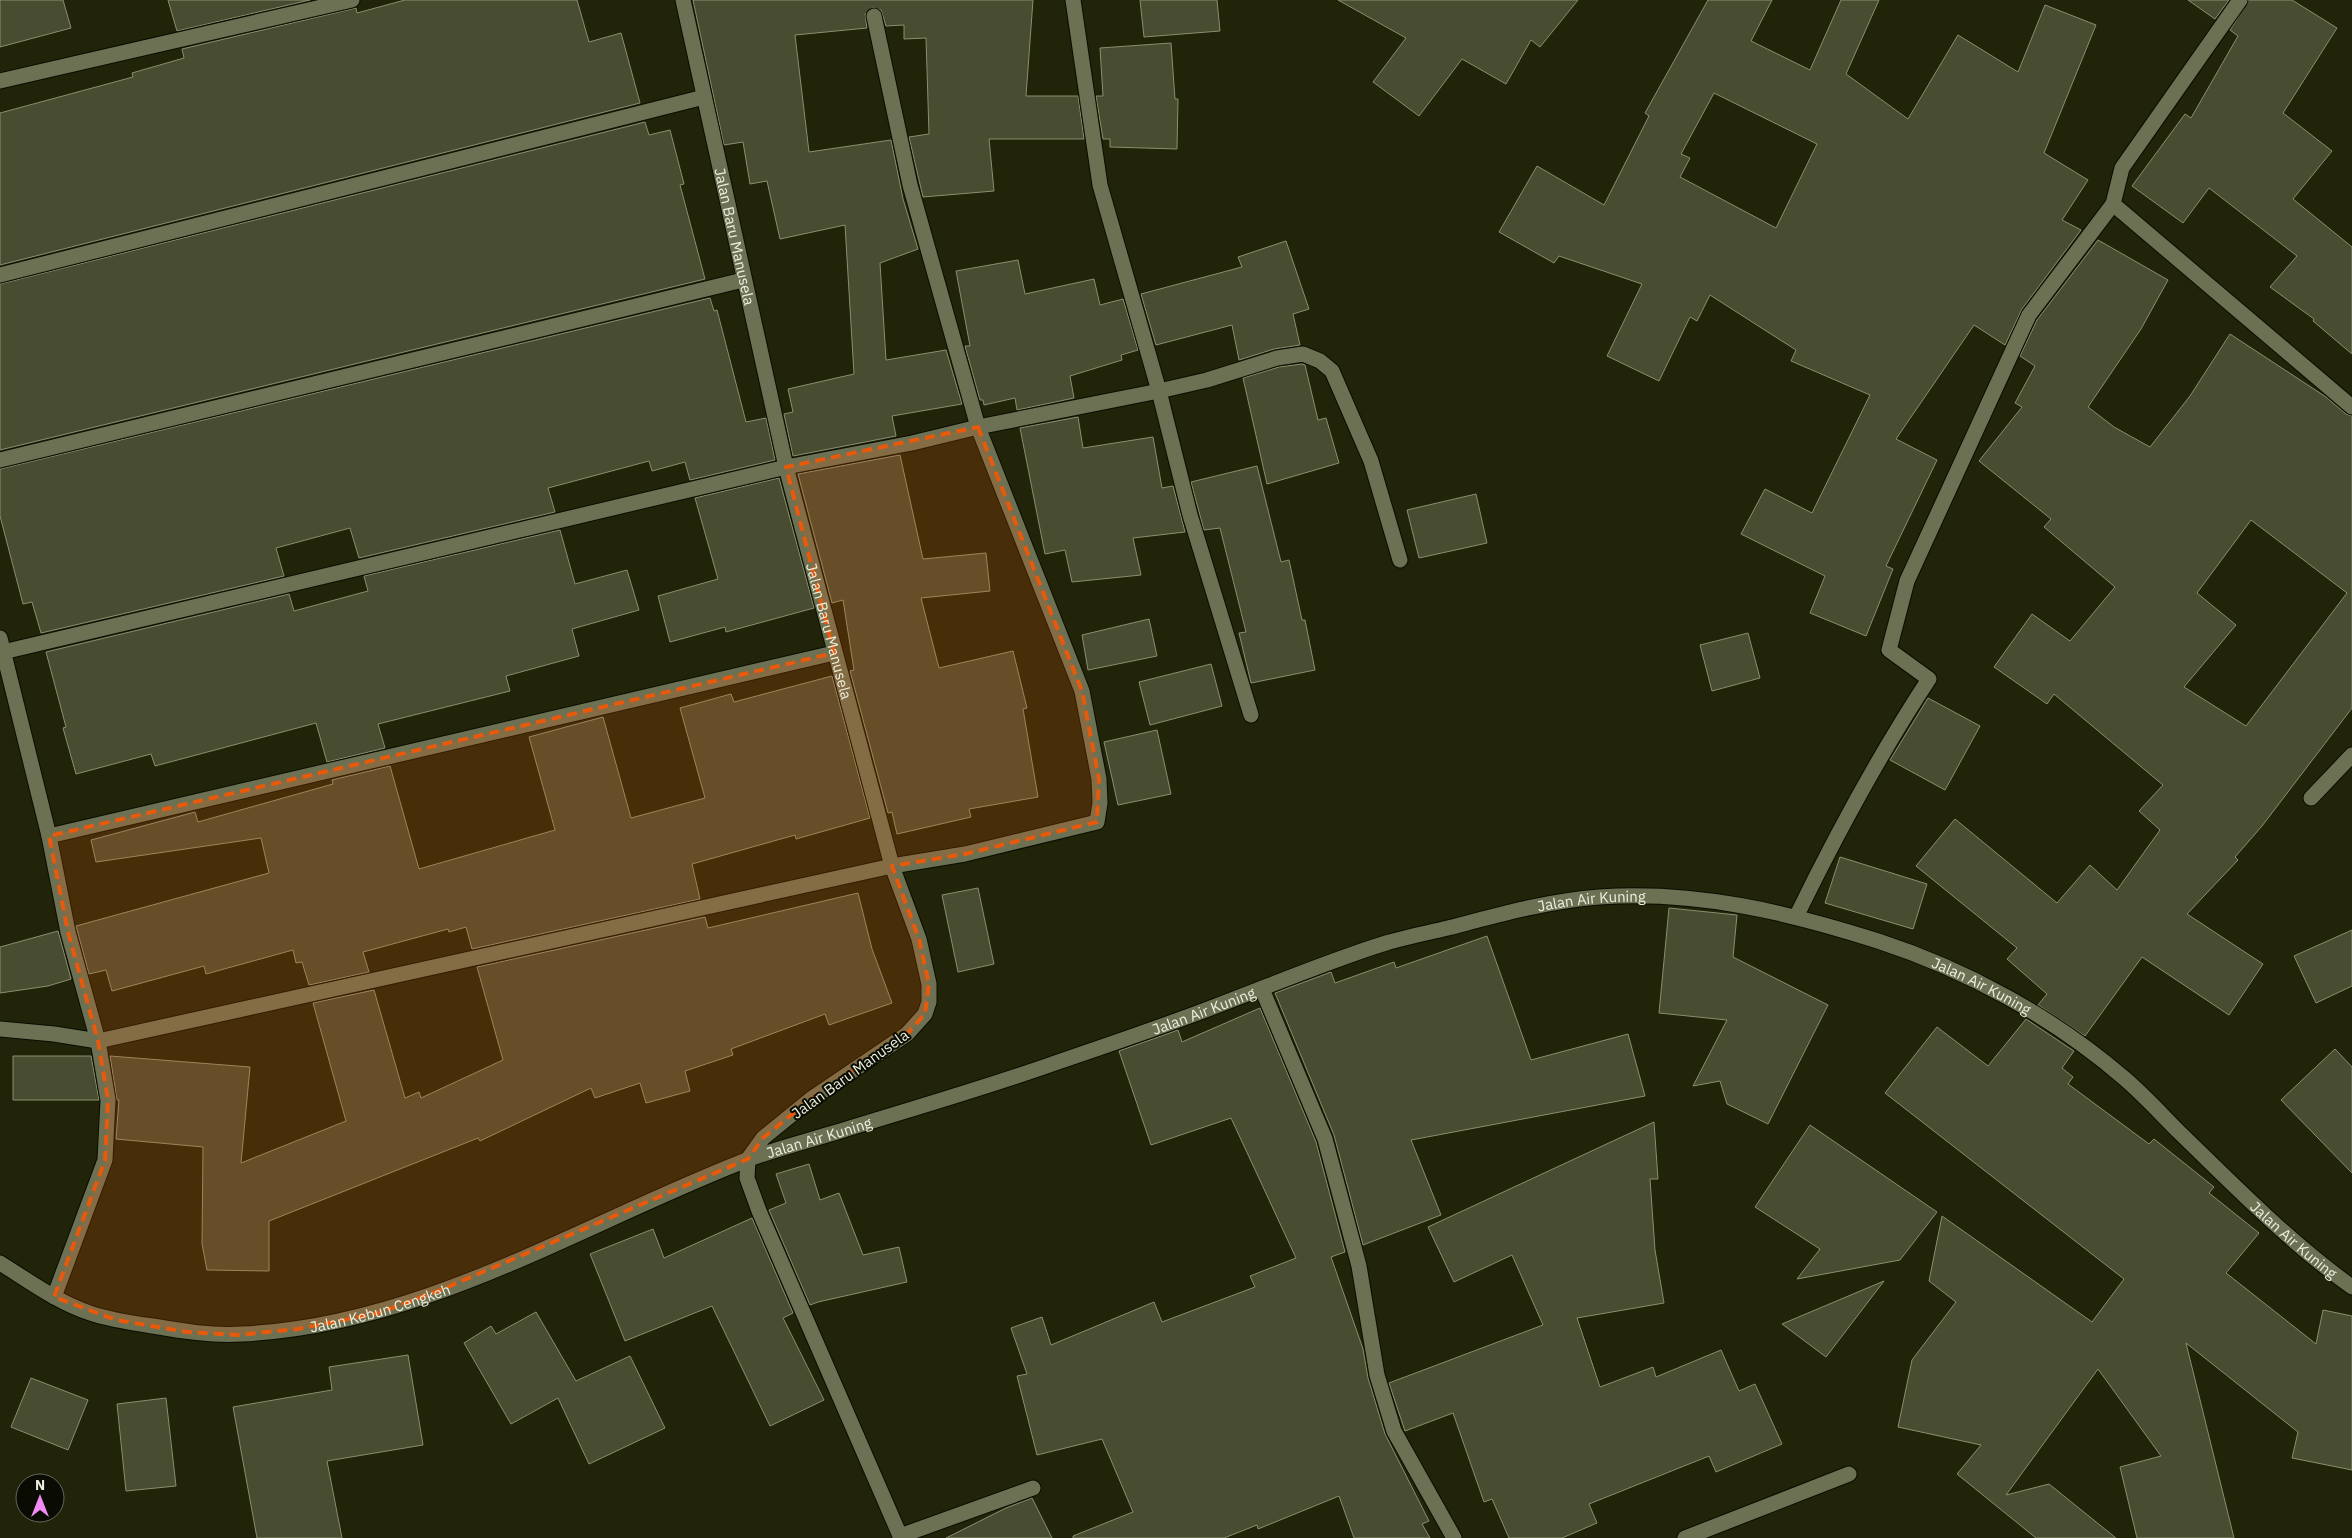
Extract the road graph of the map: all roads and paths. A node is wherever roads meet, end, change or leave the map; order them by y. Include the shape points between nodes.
1 (352, 0) edge
2 (683, 0) edge
3 (1073, 0) edge
4 (2240, 0) edge
5 (874, 16) dead end
6 (0, 81) edge
7 (704, 97) junction
8 (2112, 204) junction
9 (0, 275) edge
10 (743, 280) junction
11 (1159, 391) junction
12 (2352, 408) edge
13 (978, 427) junction
14 (0, 460) edge
15 (786, 467) junction
16 (1400, 560) dead end
17 (2, 645) edge
18 (834, 653) junction
19 (1251, 715) dead end
20 (2352, 755) edge
21 (2310, 798) dead end
22 (49, 836) junction
23 (892, 866) junction
24 (1796, 917) junction
25 (1262, 988) junction
26 (0, 1029) edge
27 (98, 1041) junction
28 (748, 1159) junction
29 (0, 1262) edge
30 (2352, 1287) edge
31 (54, 1297) junction
32 (1849, 1474) dead end
33 (1033, 1488) dead end
34 (901, 1537) edge
35 (1454, 1538) edge
36 (1685, 1538) edge

1 - 6 street
2 - 7 street, Jalan Baru Manusela
3 - 11 street via 1100,184
4 - 8 street via 2122,168
5 - 13 street via 910,184
7 - 9 street
7 - 10 street, Jalan Baru Manusela
8 - 12 street
8 - 24 street via 2029,315 1907,581 1889,650 1929,679 1892,734 1837,833
10 - 14 street
10 - 15 street, Jalan Baru Manusela
11 - 13 street
11 - 16 street via 1277,358 1303,354 1320,360 1332,371 1371,461
11 - 19 street via 1190,516
13 - 15 street
13 - 23 street via 1082,692 1099,779 1097,822 965,854
15 - 17 street
15 - 18 street, Jalan Baru Manusela
17 - 22 street
18 - 22 street
18 - 23 street, Jalan Baru Manusela
20 - 21 street
22 - 27 street via 68,932
23 - 27 street
23 - 28 street, Jalan Baru Manusela via 919,938 929,984 925,1014 907,1034 811,1099 763,1138
24 - 25 street, Jalan Air Kuning via 1689,898 1601,897 1528,906 1386,943
24 - 30 street, Jalan Air Kuning via 1883,943 1960,974 2016,1002 2064,1033 2124,1078 2270,1220
25 - 28 street, Jalan Air Kuning via 1019,1076
25 - 35 street via 1325,1139 1358,1266 1377,1375 1394,1431
26 - 27 street
27 - 31 street via 108,1100 105,1160
28 - 31 street, Jalan Kebun Cengkeh via 499,1268 379,1313 328,1324 238,1335 187,1332 109,1318
28 - 34 street via 748,1178 759,1211
29 - 31 street, Jalan Kebun Cengkeh
32 - 36 street
33 - 34 street

